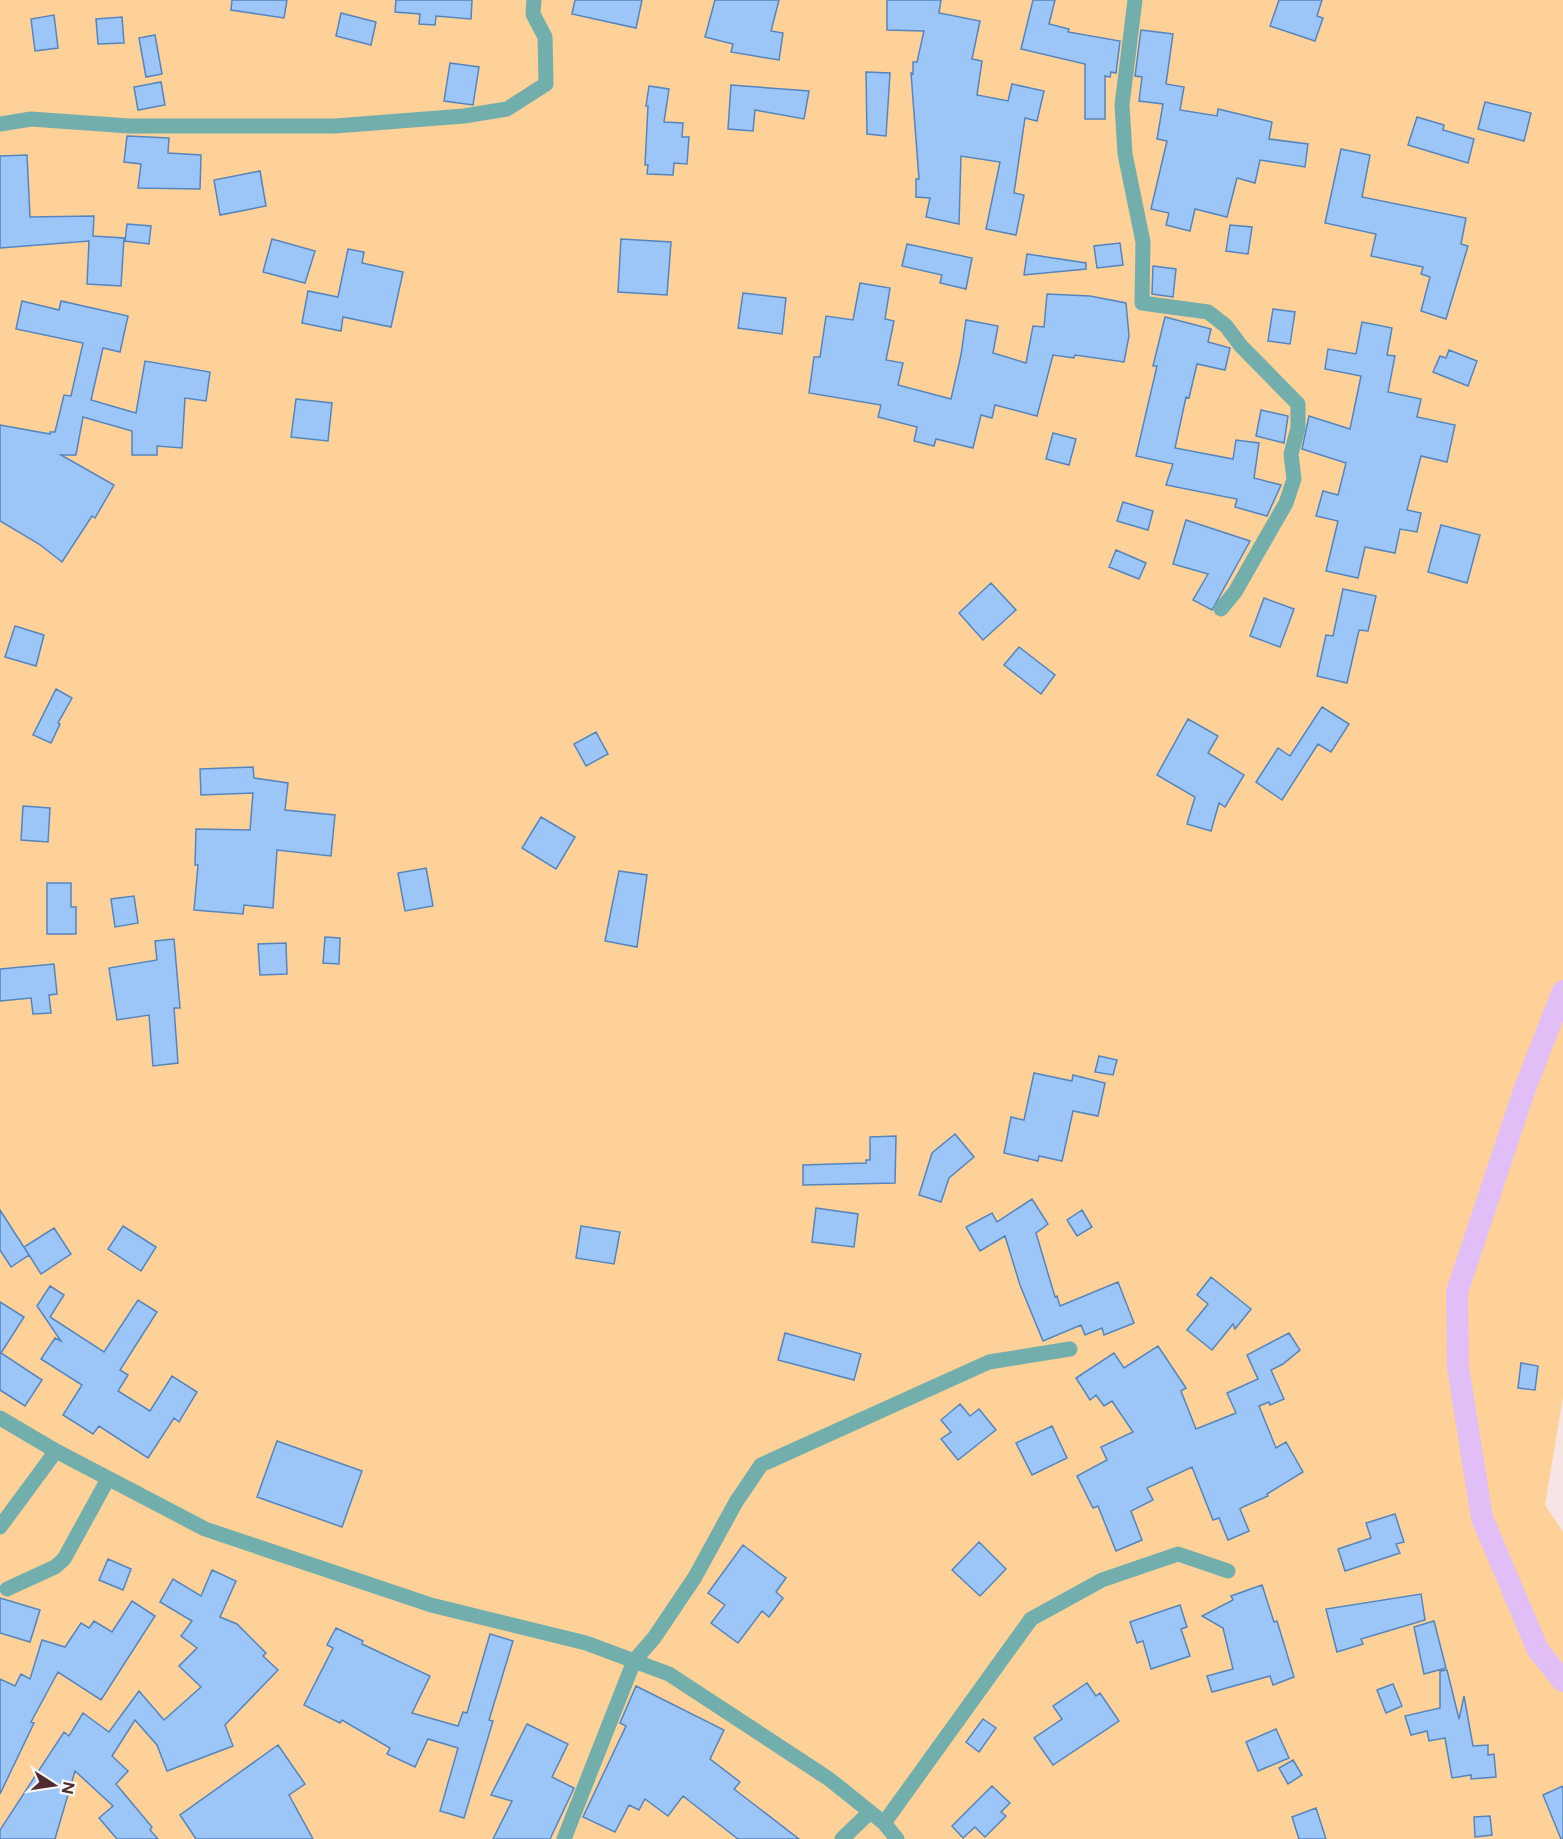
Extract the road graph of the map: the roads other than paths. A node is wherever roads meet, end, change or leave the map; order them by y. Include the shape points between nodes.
1 (534, 0) edge
2 (1135, 0) edge
3 (0, 124) edge
4 (1221, 609) dead end
5 (1070, 1349) dead end
6 (0, 1418) edge
7 (56, 1451) junction
8 (108, 1479) junction
9 (0, 1527) edge
10 (1228, 1572) dead end
11 (7, 1589) dead end
12 (634, 1661) junction
13 (870, 1812) junction
14 (884, 1823) junction
15 (564, 1839) edge
16 (842, 1839) edge
17 (897, 1839) edge

1 - 3 street via 533,14 545,38 546,84 507,109 334,126 129,126 31,119
2 - 4 street via 1122,105 1125,154 1143,242 1142,303 1208,312 1226,326 1298,404 1298,428 1291,454 1294,479 1286,502 1235,592
5 - 12 street via 989,1362 761,1465 735,1502 695,1577
6 - 7 street
7 - 8 street
7 - 9 street
8 - 11 street via 64,1559 55,1568
8 - 12 street via 205,1529 431,1605 586,1643
10 - 14 street via 1178,1554 1102,1580 1031,1619
12 - 13 street via 669,1674 829,1779
12 - 15 street
13 - 14 street
13 - 16 street
14 - 17 street

